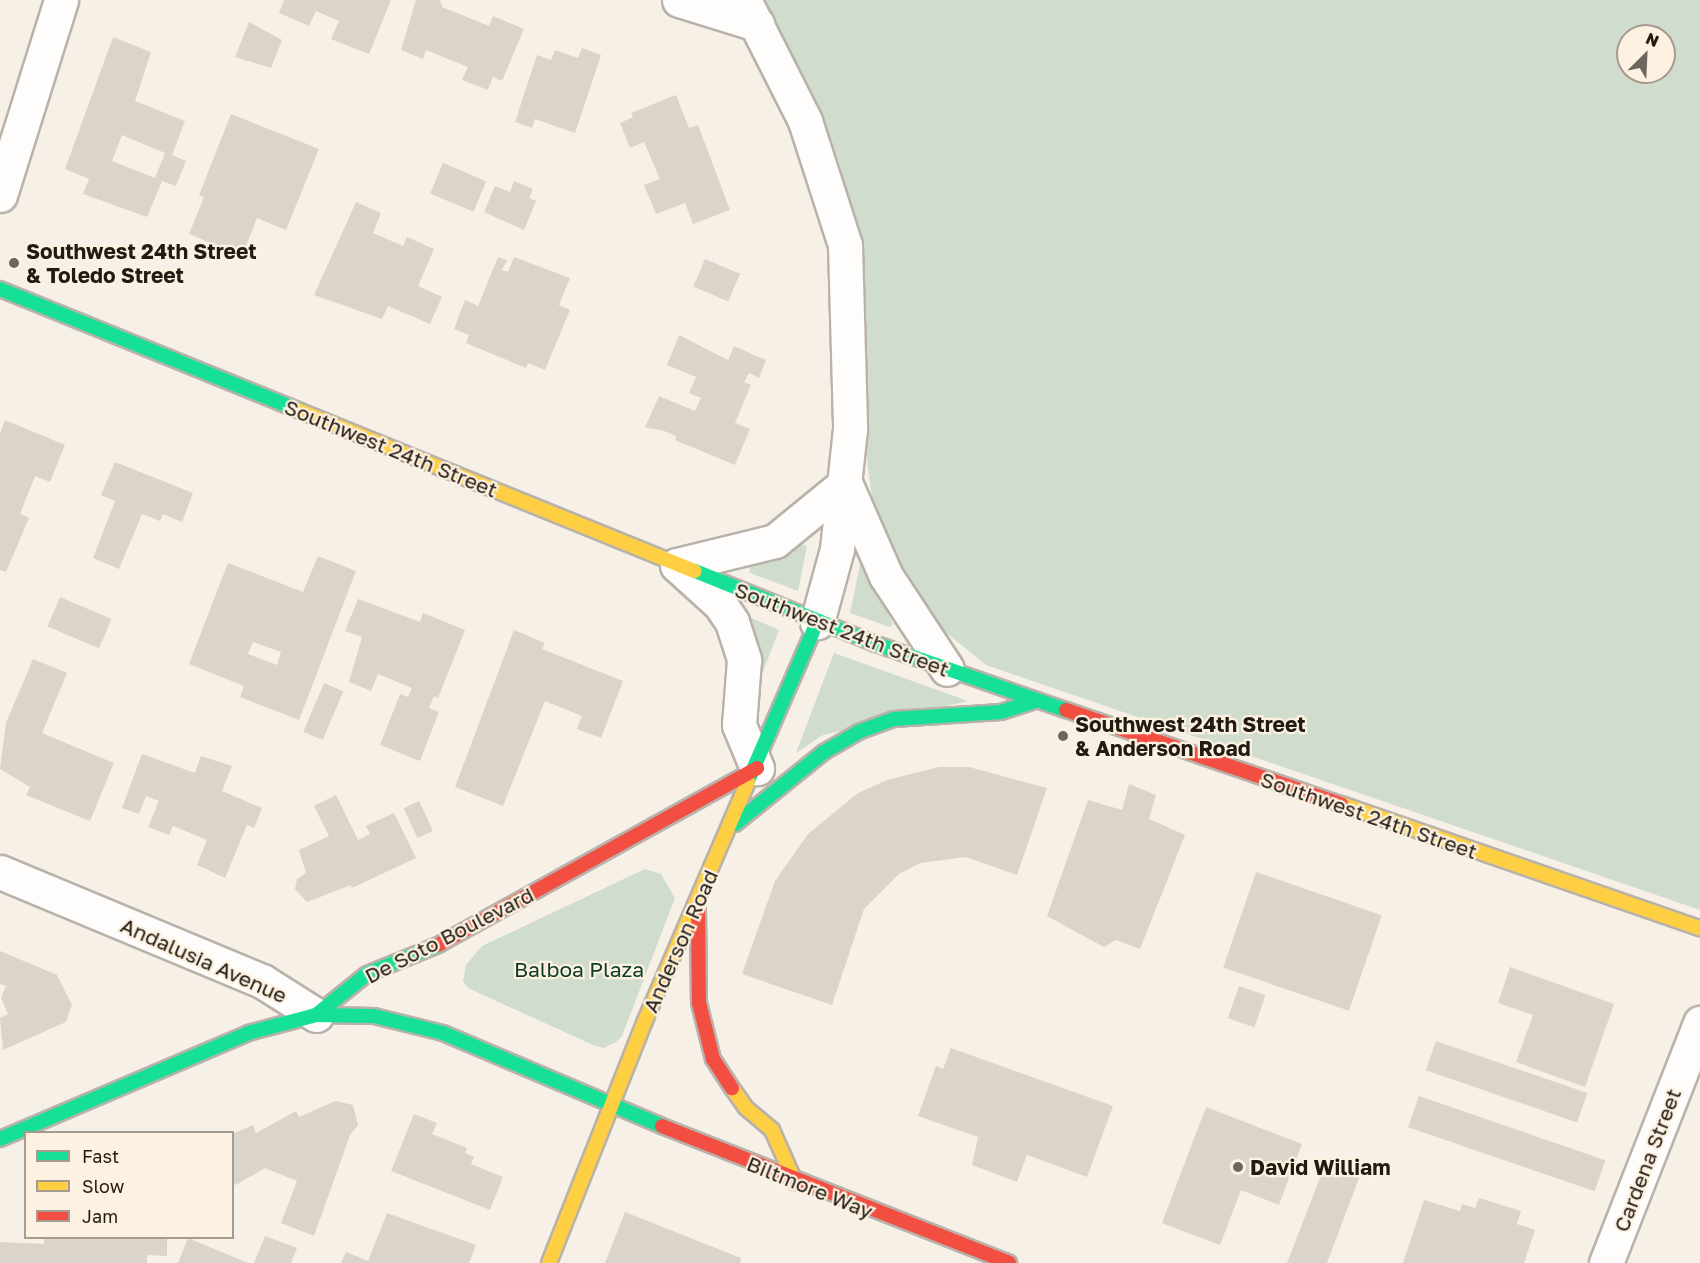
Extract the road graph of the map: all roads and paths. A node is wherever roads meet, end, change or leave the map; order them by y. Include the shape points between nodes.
1 (61, 0) edge
2 (679, 0) edge
3 (751, 12) edge
4 (0, 195) edge
5 (0, 289) edge
6 (845, 484) junction
7 (677, 564) junction
8 (817, 622) junction
9 (946, 669) junction
10 (1037, 700) junction
11 (757, 768) junction
12 (729, 829) junction
13 (0, 872) edge
14 (698, 899) junction
15 (1700, 928) edge
16 (316, 1015) junction
17 (1700, 1023) edge
18 (612, 1106) junction
19 (0, 1139) edge
20 (795, 1182) junction
21 (549, 1263) edge
22 (1009, 1263) edge
23 (1606, 1263) edge

1 - 4 street
2 - 3 street
3 - 6 street via 809,129 845,245 851,381
5 - 7 street, Southwest 24th Street
6 - 7 street via 775,541
6 - 8 street via 837,549
6 - 9 street via 886,576
7 - 8 street, Southwest 24th Street
7 - 11 street via 732,622 744,660 739,724
8 - 9 street, Southwest 24th Street
8 - 11 street, Anderson Road
9 - 10 street, Southwest 24th Street
10 - 12 street via 1001,712 894,719 858,732 824,752
10 - 15 street, Southwest 24th Street
11 - 12 street, Anderson Road
11 - 16 street, De Soto Boulevard via 435,946 367,974
12 - 14 street, Anderson Road
13 - 16 street, Andalusia Avenue via 262,981
14 - 18 street, Anderson Road
14 - 20 street via 699,1003 710,1049 734,1093 772,1130
16 - 18 street, Andalusia Avenue via 408,1022
16 - 19 street, De Soto Boulevard via 248,1033
17 - 23 street, Cardena Street
18 - 20 street, Biltmore Way
18 - 21 street, Anderson Road
20 - 22 street, Biltmore Way

